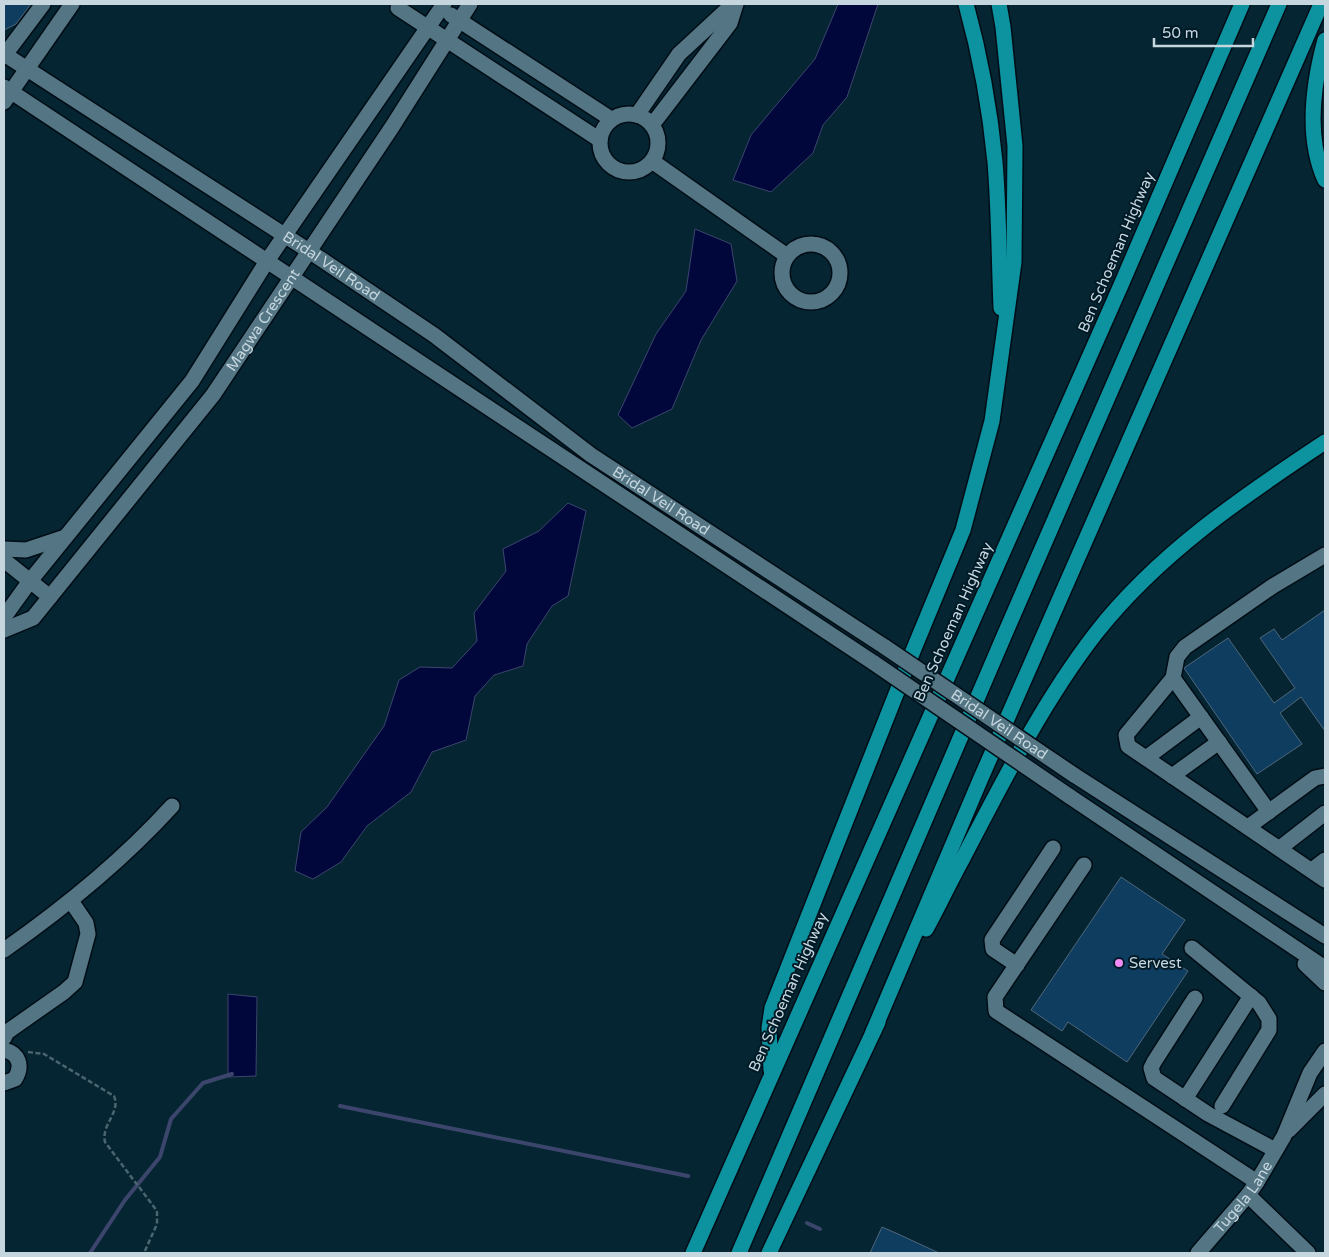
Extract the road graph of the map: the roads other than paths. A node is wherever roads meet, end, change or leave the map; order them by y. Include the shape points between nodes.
1 (43, 4) edge
2 (72, 4) edge
3 (470, 4) edge
4 (735, 4) edge
5 (966, 4) edge
6 (999, 4) edge
7 (1242, 4) edge
8 (1279, 4) edge
9 (1321, 4) edge
10 (440, 5) edge
11 (398, 8) dead end
12 (459, 20) junction
13 (428, 28) junction
14 (446, 40) junction
15 (1325, 40) edge
16 (4, 55) edge
17 (27, 69) junction
18 (6, 93) edge
19 (637, 115) junction
20 (611, 119) junction
21 (652, 125) junction
22 (600, 140) junction
23 (652, 161) junction
24 (1325, 180) edge
25 (286, 237) junction
26 (309, 251) junction
27 (787, 256) dead end
28 (267, 261) junction
29 (291, 278) junction
30 (1003, 339) junction
31 (1325, 442) edge
32 (1325, 454) edge
33 (1248, 493) junction
34 (66, 536) junction
35 (4, 549) edge
36 (1325, 555) edge
37 (4, 560) edge
38 (30, 581) junction
39 (50, 597) junction
40 (8, 600) edge
41 (4, 617) edge
42 (33, 618) junction
43 (4, 630) edge
44 (1172, 678) junction
45 (1201, 717) junction
46 (1219, 742) junction
47 (1146, 758) junction
48 (1172, 776) junction
49 (1325, 776) edge
50 (172, 806) dead end
51 (1269, 812) junction
52 (1325, 813) edge
53 (1248, 827) junction
54 (1053, 848) dead end
55 (1280, 848) junction
56 (1325, 860) edge
57 (1084, 865) dead end
58 (1312, 870) junction
59 (1325, 880) edge
60 (1208, 889) junction
61 (71, 901) junction
62 (1325, 936) edge
63 (1192, 948) dead end
64 (4, 950) edge
65 (1017, 965) junction
66 (1325, 968) edge
67 (1325, 983) edge
68 (1250, 996) junction
69 (1195, 998) dead end
70 (873, 1032) junction
71 (4, 1038) edge
72 (4, 1049) edge
73 (1325, 1051) edge
74 (772, 1072) junction
75 (5, 1085) edge
76 (1325, 1094) edge
77 (1185, 1099) junction
78 (1222, 1106) dead end
79 (1284, 1136) junction
80 (1275, 1150) junction
81 (1257, 1182) junction
82 (1248, 1195) junction
83 (693, 1253) edge
84 (739, 1253) edge
85 (769, 1253) edge
86 (1198, 1253) edge
87 (1308, 1253) edge

1 - 16 street
2 - 17 street
3 - 12 street, Magwa Crescent
4 - 19 street via 679,54
4 - 21 street via 724,32
5 - 30 highway via 994,153
6 - 30 highway via 1015,146 1014,262
7 - 74 highway, Ben Schoeman Highway
8 - 84 highway
9 - 70 highway
10 - 12 street
10 - 13 street, Magwa Crescent
11 - 13 street
12 - 14 street, Magwa Crescent
12 - 20 street
13 - 14 street
13 - 25 street, Magwa Crescent
14 - 22 street
14 - 26 street, Magwa Crescent
15 - 24 highway via 1313,109 1314,140
16 - 17 street, Bridal Veil Road
17 - 18 street
17 - 25 street, Bridal Veil Road
18 - 28 street, Bridal Veil Road
19 - 20 street via 628,113
19 - 21 street
20 - 22 street via 604,126
21 - 23 street via 658,143
22 - 23 street via 602,154 615,169 635,171
23 - 27 street
25 - 26 street, Bridal Veil Road
25 - 28 street, Magwa Crescent
26 - 29 street, Magwa Crescent
26 - 62 street, Bridal Veil Road, bridge via 434,335 590,455 885,647 1074,775
28 - 29 street, Bridal Veil Road
28 - 34 street, Magwa Crescent via 192,381
29 - 39 street, Magwa Crescent via 214,395
29 - 60 street, Bridal Veil Road, bridge via 427,365
30 - 74 highway via 992,421 964,530 912,651 772,1008 769,1028
31 - 33 highway
32 - 33 highway
33 - 70 highway via 1206,525 1142,583 1092,640 1038,721 996,796 906,963
34 - 35 street via 26,550
34 - 38 street, Magwa Crescent
36 - 44 street via 1185,646 1177,658
37 - 38 street
38 - 39 street
38 - 40 street, Magwa Crescent
39 - 42 street, Magwa Crescent
40 - 41 street, Magwa Crescent
40 - 42 street
42 - 43 street
44 - 45 street
44 - 47 street via 1126,735 1128,746
45 - 46 street
45 - 47 street
46 - 48 street
46 - 51 street
47 - 48 street
48 - 53 street
49 - 51 street via 1315,778
50 - 61 street
51 - 53 street
52 - 55 street
53 - 55 street
54 - 65 street via 991,943 994,949
55 - 58 street
56 - 58 street
57 - 65 street
58 - 59 street
60 - 66 street, Bridal Veil Road
60 - 67 street via 1314,970
61 - 64 street
61 - 71 street via 86,923 88,934 74,982 7,1032
63 - 68 street
65 - 81 street via 995,997 996,1011
68 - 77 street
68 - 78 street via 1265,1010 1269,1030
69 - 77 street via 1151,1068 1154,1078
70 - 85 highway
72 - 75 street via 18,1060 18,1074
73 - 79 street, Tugela Lane via 1310,1074
74 - 83 highway, Ben Schoeman Highway
76 - 79 street, Tugela Lane
77 - 80 street
79 - 80 street, Tugela Lane
80 - 81 street, Tugela Lane
81 - 82 street, Tugela Lane
82 - 86 street, Tugela Lane
82 - 87 street

